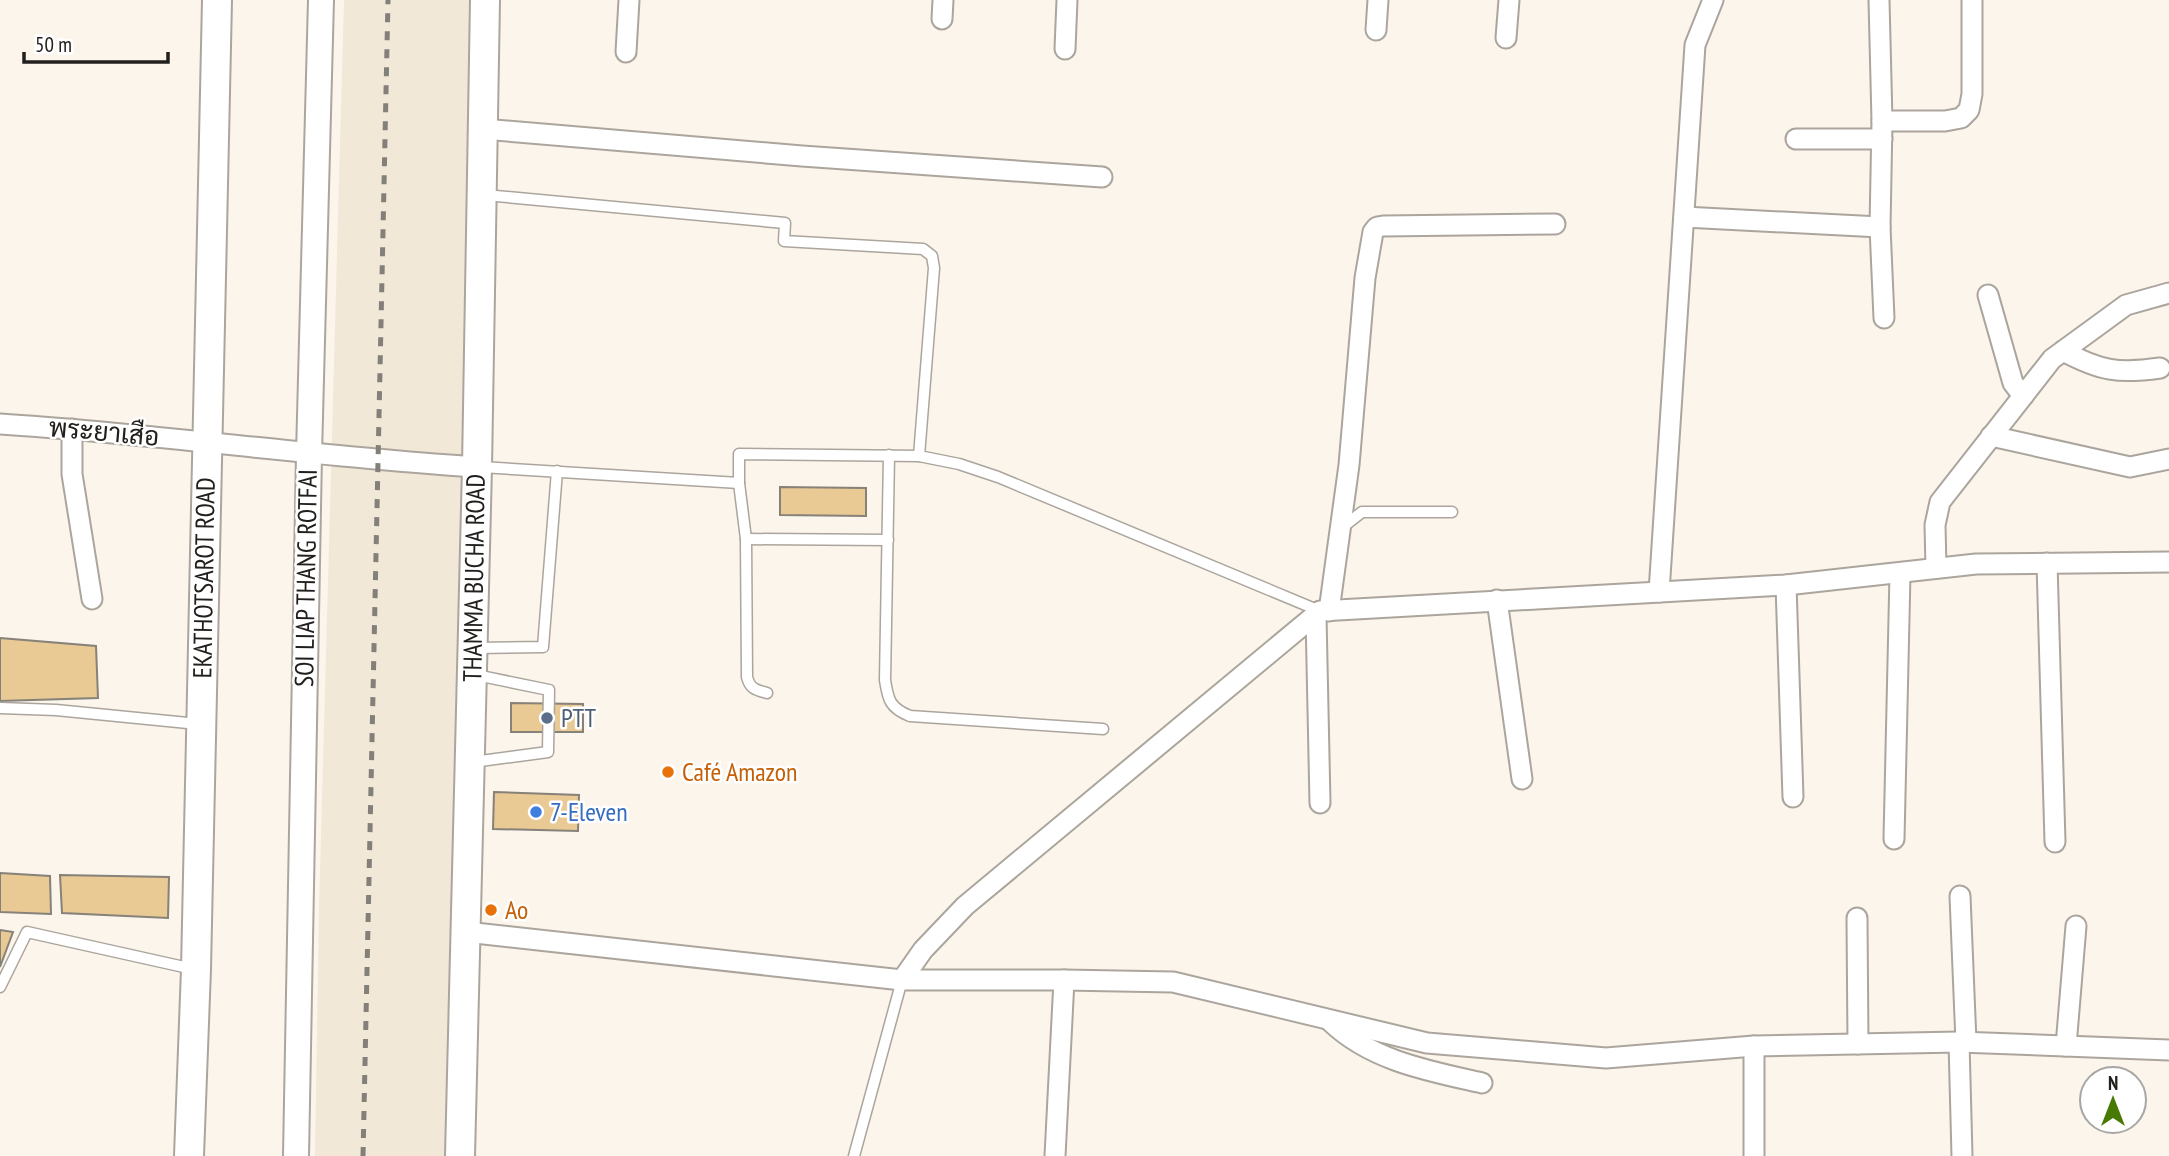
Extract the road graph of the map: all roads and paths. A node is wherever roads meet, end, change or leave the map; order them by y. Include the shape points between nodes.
1 (217, 0) edge
2 (321, 0) edge
3 (485, 0) edge
4 (629, 0) edge
5 (1067, 0) edge
6 (1378, 0) edge
7 (1509, 0) edge
8 (1713, 0) edge
9 (1879, 0) edge
10 (1972, 0) edge
11 (1376, 30) dead end
12 (1506, 38) dead end
13 (1065, 49) dead end
14 (626, 52) dead end
15 (482, 129) junction
16 (1882, 130) junction
17 (1796, 139) dead end
18 (1102, 177) dead end
19 (481, 194) junction
20 (1684, 217) junction
21 (1555, 224) dead end
22 (1880, 227) junction
23 (2169, 293) edge
24 (1987, 295) dead end
25 (1884, 318) dead end
26 (2063, 351) junction
27 (2160, 368) dead end
28 (2023, 397) junction
29 (0, 424) edge
30 (72, 429) junction
31 (1991, 436) junction
32 (207, 442) junction
33 (309, 454) junction
34 (888, 455) junction
35 (919, 456) junction
36 (2169, 459) edge
37 (477, 467) junction
38 (557, 471) junction
39 (739, 482) junction
40 (1452, 512) dead end
41 (1341, 528) junction
42 (746, 539) junction
43 (888, 540) junction
44 (2169, 562) edge
45 (2047, 564) junction
46 (1936, 568) junction
47 (1900, 574) junction
48 (1786, 585) junction
49 (1659, 592) junction
50 (92, 599) dead end
51 (1497, 600) junction
52 (1322, 613) junction
53 (472, 661) junction
54 (767, 693) dead end
55 (0, 708) edge
56 (201, 724) junction
57 (1103, 729) dead end
58 (470, 762) junction
59 (1522, 779) dead end
60 (1793, 797) dead end
61 (1320, 803) dead end
62 (1894, 839) dead end
63 (2055, 842) dead end
64 (1960, 896) dead end
65 (1857, 918) dead end
66 (2076, 926) dead end
67 (466, 932) junction
68 (196, 970) junction
69 (902, 980) junction
70 (1064, 980) junction
71 (1, 984) edge
72 (1327, 1019) junction
73 (1962, 1042) junction
74 (1858, 1044) junction
75 (1754, 1046) junction
76 (2066, 1046) junction
77 (2169, 1050) edge
78 (1482, 1083) dead end
79 (189, 1156) edge
80 (296, 1156) edge
81 (460, 1156) edge
82 (854, 1156) edge
83 (1055, 1156) edge
84 (1754, 1156) edge
85 (1962, 1156) edge

1 - 32 main road, EKATHOTSAROT ROAD
2 - 33 street, SOI LIAP THANG ROTFAI
3 - 15 main road, THAMMA BUCHA ROAD
4 - 14 street
5 - 13 street
6 - 11 street
7 - 12 street
8 - 20 street via 1695,45
9 - 16 street
10 - 16 street via 1969,110 1961,118
15 - 18 street
15 - 19 main road, THAMMA BUCHA ROAD
16 - 17 street
16 - 22 street
19 - 35 lane via 785,223 784,241 923,249 932,256 934,268
19 - 37 main road, THAMMA BUCHA ROAD
20 - 22 street
20 - 49 street
21 - 41 street via 1383,226 1373,232
22 - 25 street
23 - 26 street via 2126,305
24 - 28 street via 2013,383
26 - 27 street via 2108,369
26 - 28 street
28 - 31 street
29 - 30 street, พระยาเสือ
30 - 32 street, พระยาเสือ
30 - 50 street via 72,474
31 - 36 street via 2130,467
31 - 46 street via 1940,502 1935,525
32 - 33 street, พระยาเสือ
32 - 56 main road, EKATHOTSAROT ROAD
33 - 37 street, พระยาเสือ
33 - 80 street, SOI LIAP THANG ROTFAI
34 - 35 lane
34 - 39 lane via 739,454
34 - 43 lane
35 - 52 lane via 998,477
37 - 38 lane
37 - 53 main road, THAMMA BUCHA ROAD
38 - 39 lane
38 - 53 lane via 543,647
39 - 42 lane
40 - 41 lane via 1362,512
41 - 52 street
42 - 43 lane
42 - 54 lane via 747,677 753,690
43 - 57 lane via 885,680 893,707 910,716
44 - 45 street
45 - 46 street
45 - 63 street
46 - 47 street
47 - 48 street
47 - 62 street
48 - 49 street
48 - 60 street
49 - 51 street
51 - 52 street
51 - 59 street
52 - 61 street
52 - 69 street via 965,906
53 - 58 main road, THAMMA BUCHA ROAD
53 - 58 lane via 549,690 548,752
55 - 56 lane
56 - 68 main road, EKATHOTSAROT ROAD
58 - 67 main road, THAMMA BUCHA ROAD
64 - 73 street
65 - 74 street
66 - 76 street
67 - 69 street
67 - 81 main road, THAMMA BUCHA ROAD
68 - 71 lane via 27,932
68 - 79 main road, EKATHOTSAROT ROAD
69 - 70 street
69 - 82 lane
70 - 72 street via 1173,982
70 - 83 street
72 - 75 street via 1427,1043 1606,1058
72 - 78 street via 1344,1035 1374,1051 1425,1070
73 - 74 street
73 - 76 street
73 - 85 street
74 - 75 street
75 - 84 street
76 - 77 street

